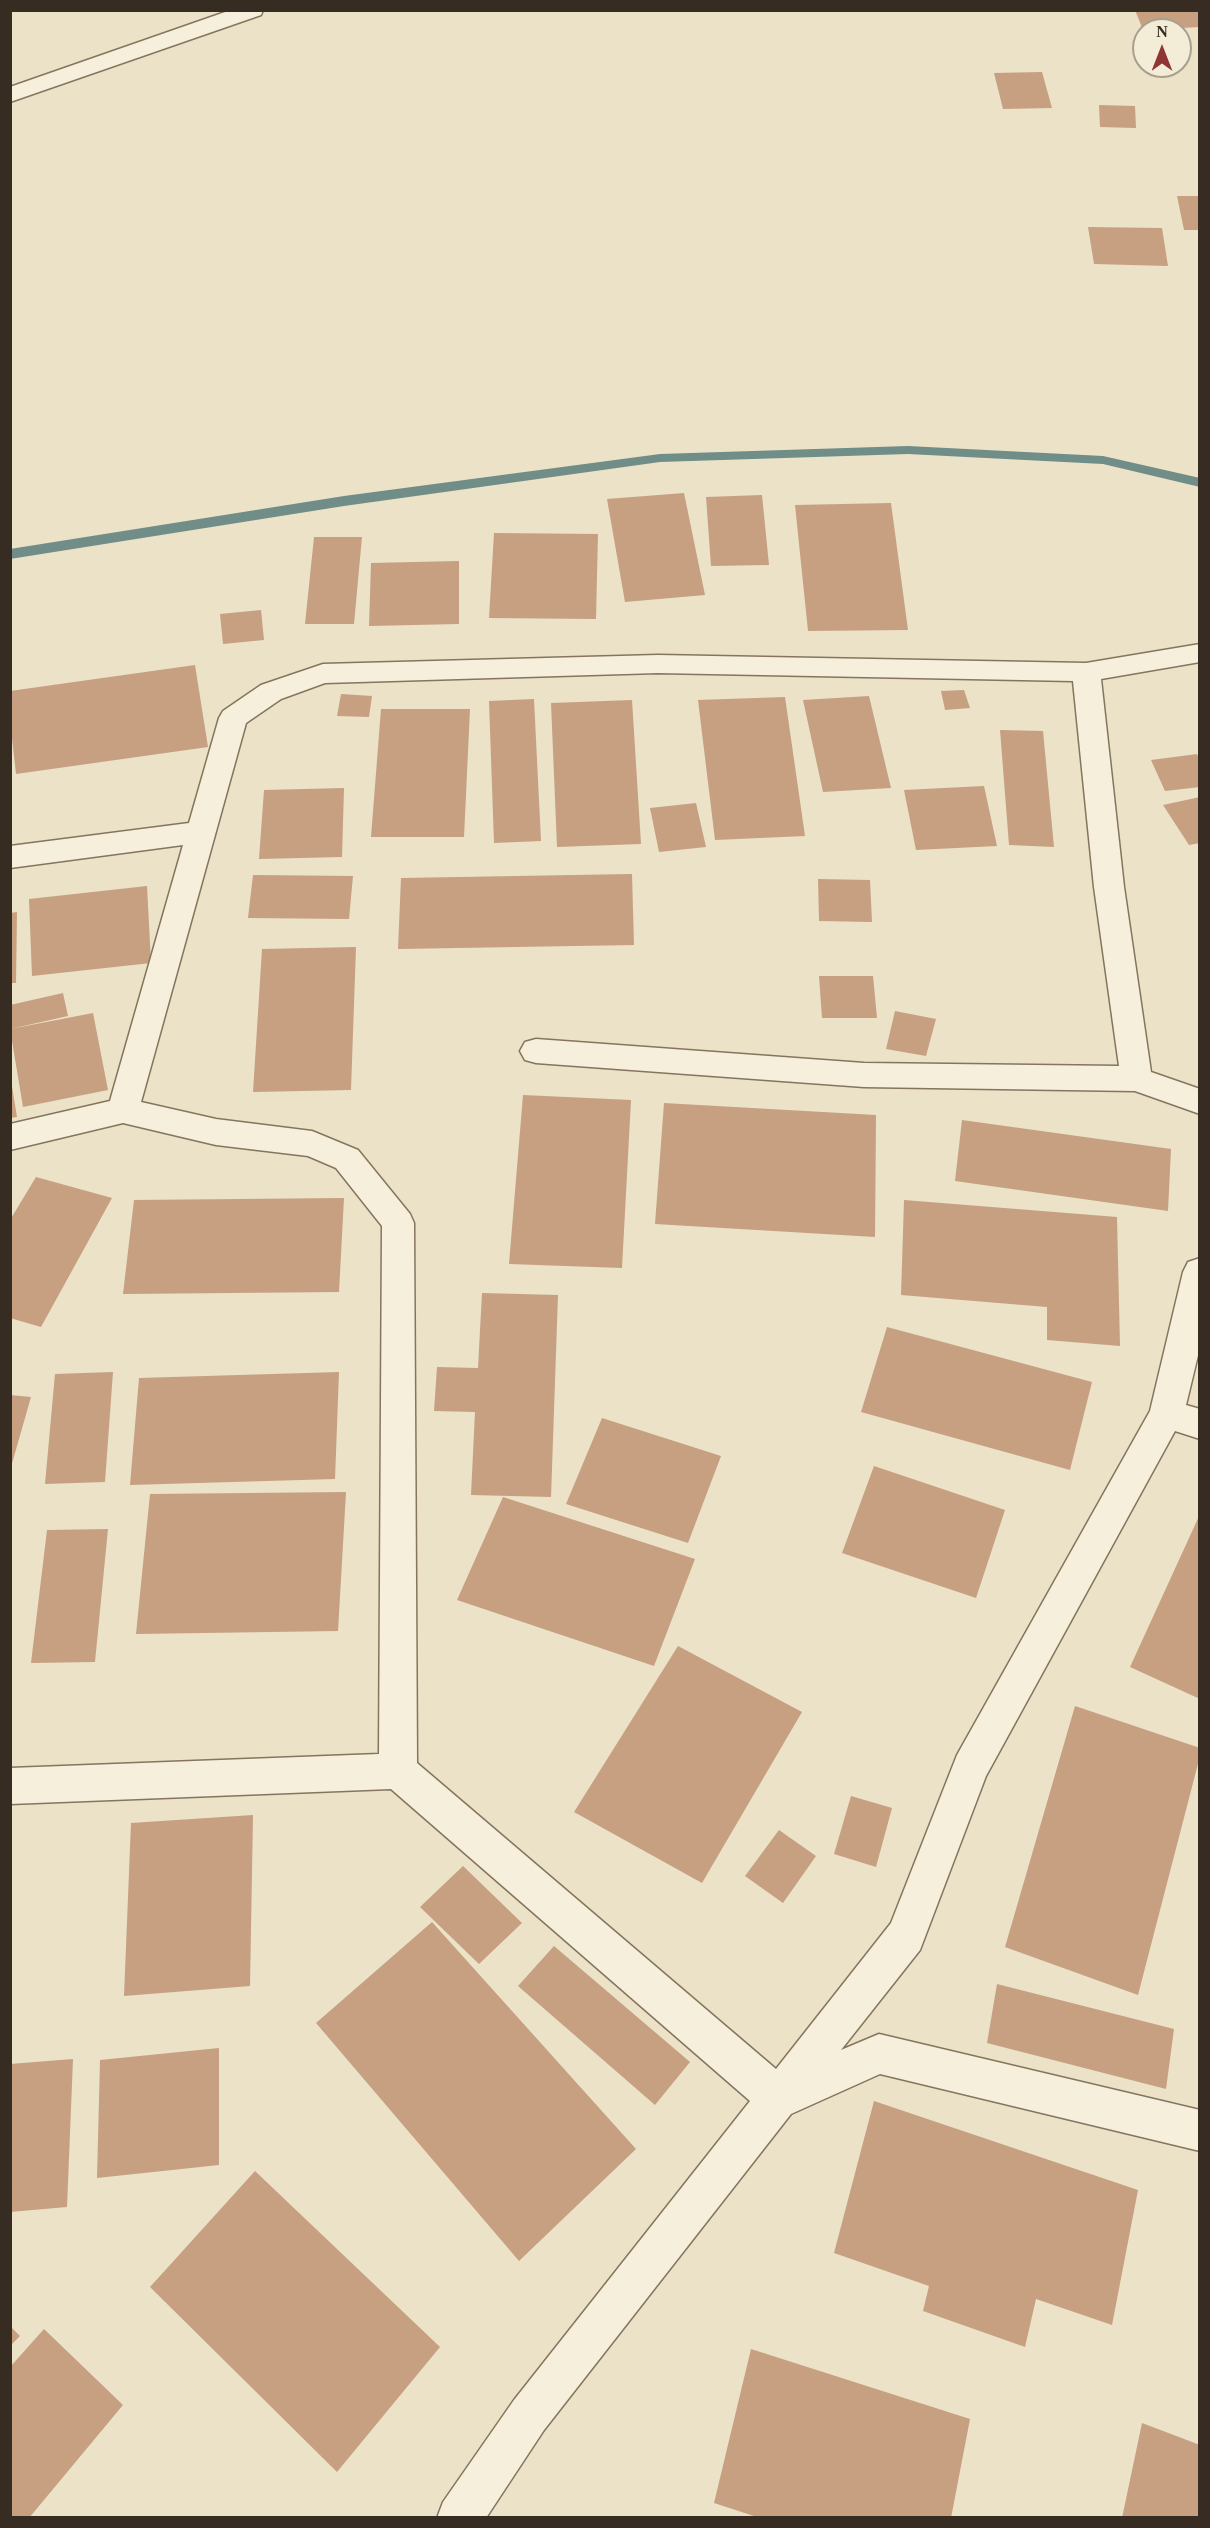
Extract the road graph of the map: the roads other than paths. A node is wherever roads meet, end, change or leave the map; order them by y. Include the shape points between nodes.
1 (253, 10) edge
2 (10, 95) edge
3 (1200, 653) edge
4 (1086, 672) junction
5 (201, 832) junction
6 (10, 858) edge
7 (536, 1052) dead end
8 (1136, 1079) junction
9 (1200, 1102) edge
10 (123, 1110) junction
11 (10, 1137) edge
12 (1200, 1272) edge
13 (1183, 1419) edge
14 (398, 1771) junction
15 (10, 1786) edge
16 (779, 2099) junction
17 (1200, 2131) edge
18 (459, 2517) edge

1 - 2 street
3 - 4 street
4 - 5 street via 658,664 324,674 271,692 233,718
4 - 8 street via 1109,886
5 - 6 street
5 - 10 street
7 - 8 street via 864,1075
8 - 9 street
10 - 11 street
10 - 14 street via 216,1132 312,1143 347,1159 398,1223
12 - 13 street
13 - 16 street via 970,1768 906,1936
14 - 15 street
14 - 16 street
16 - 17 street via 879,2054
16 - 18 street via 529,2415

